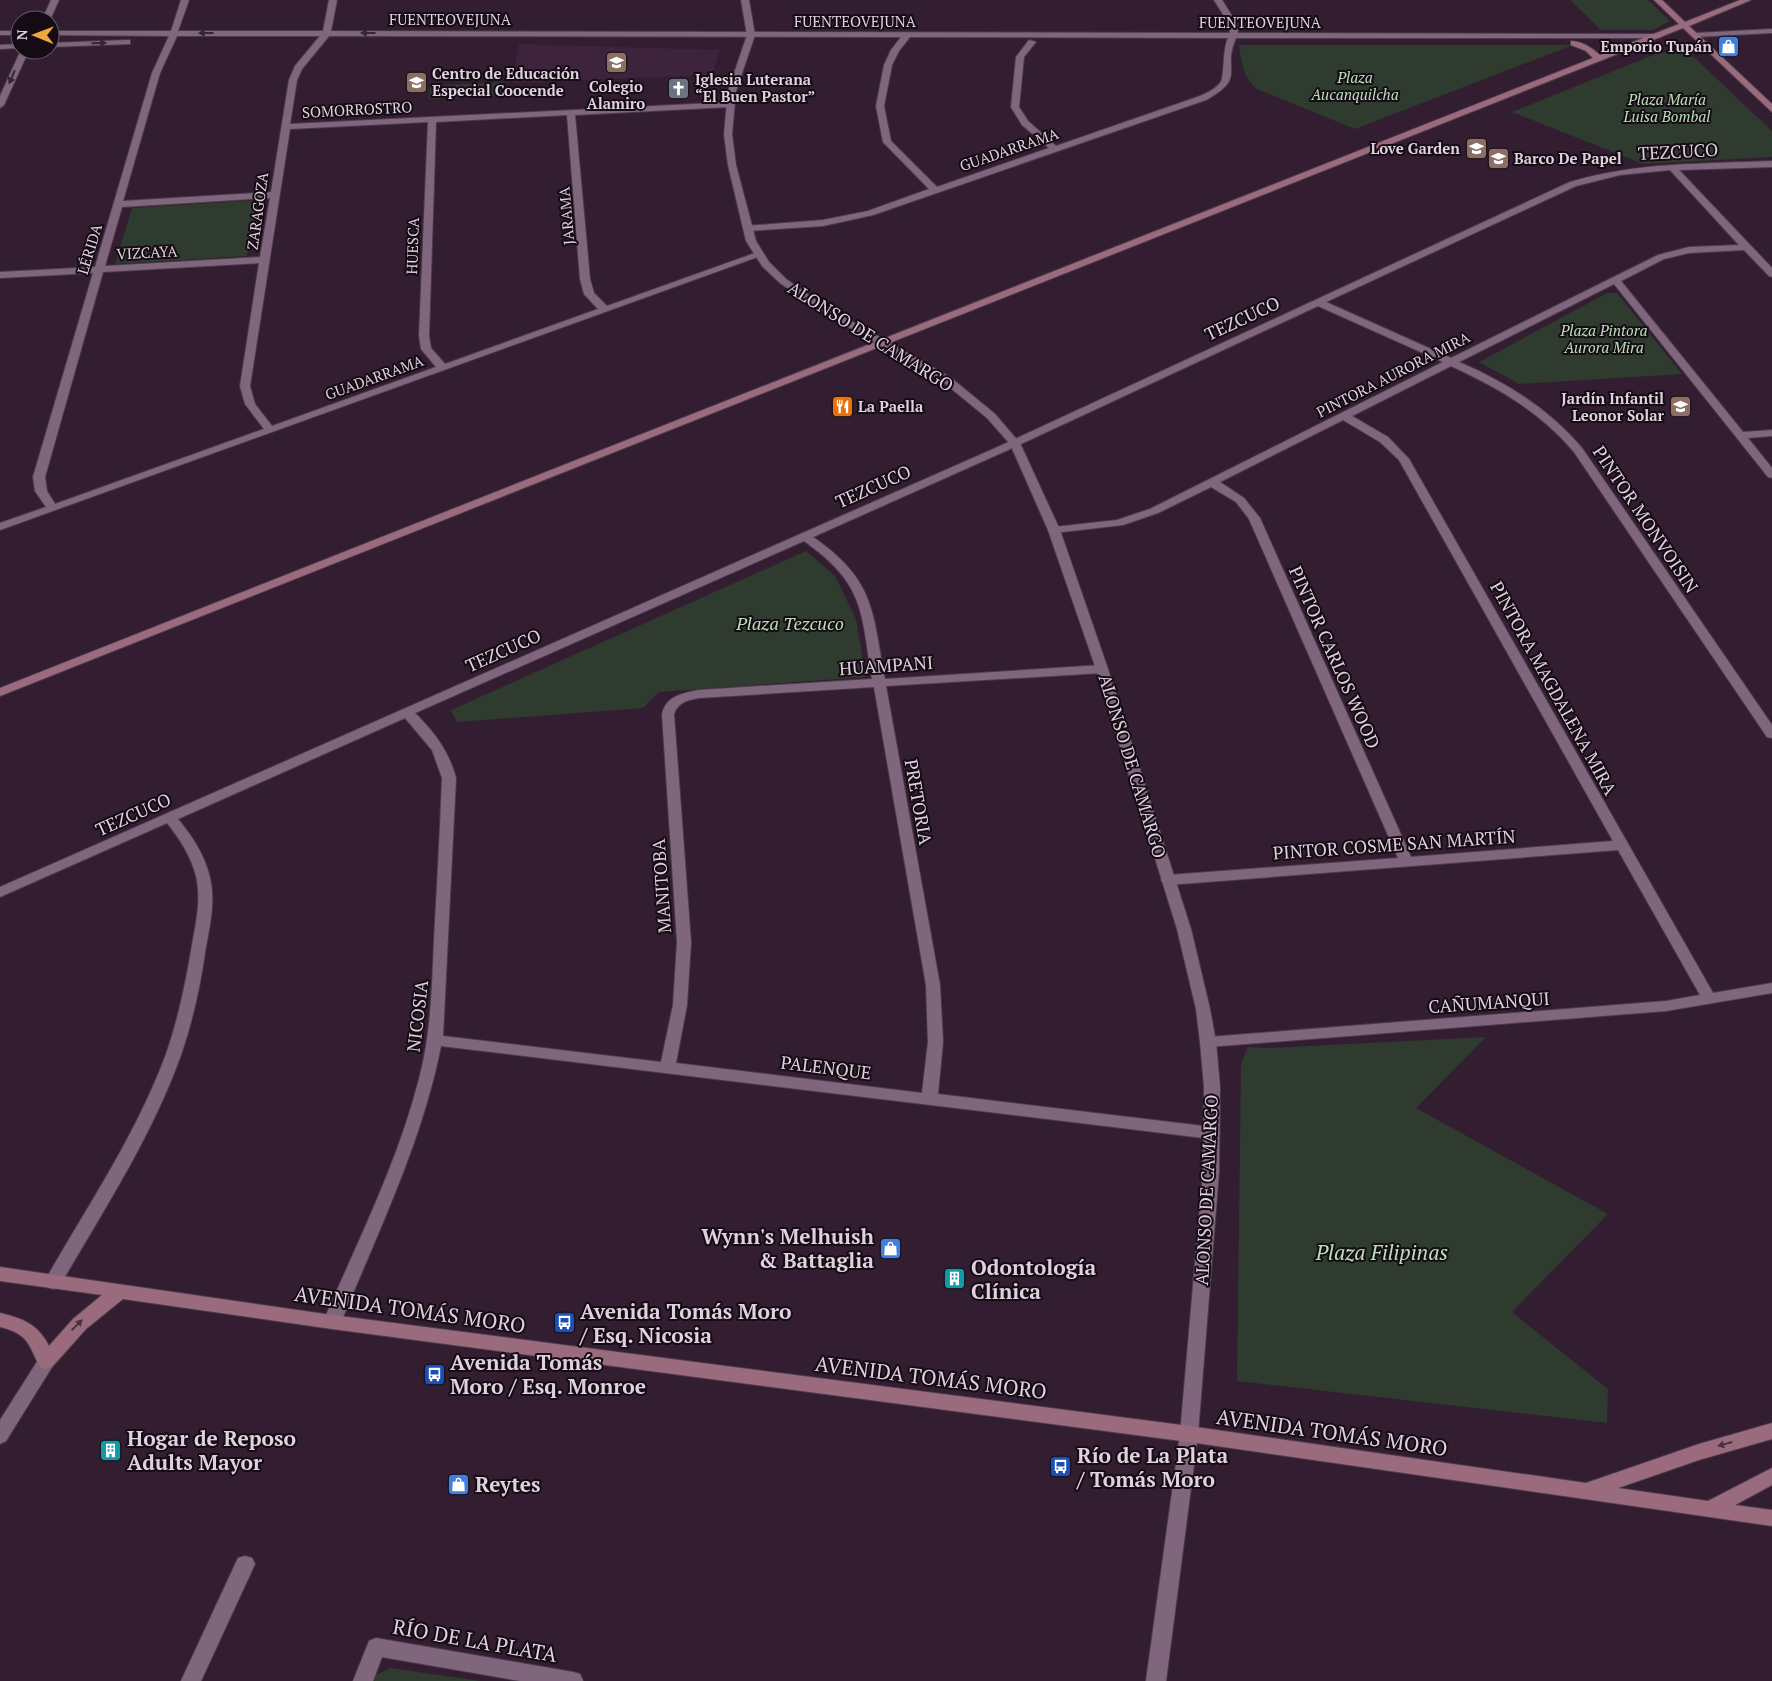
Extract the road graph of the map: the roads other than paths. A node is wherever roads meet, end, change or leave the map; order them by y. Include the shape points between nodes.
1 (185, 0) edge
2 (333, 0) edge
3 (745, 0) edge
4 (1218, 0) edge
5 (1658, 0) edge
6 (1747, 0) edge
7 (1685, 26) junction
8 (1772, 32) edge
9 (60, 33) edge
10 (327, 33) junction
11 (1659, 36) junction
12 (173, 37) junction
13 (1772, 37) edge
14 (751, 38) junction
15 (904, 38) junction
16 (1698, 38) junction
17 (1232, 39) junction
18 (320, 41) junction
19 (1032, 42) junction
20 (1574, 42) junction
21 (1641, 43) junction
22 (60, 44) edge
23 (1599, 59) junction
24 (20, 60) edge
25 (2, 97) edge
26 (730, 104) junction
27 (0, 105) edge
28 (1772, 109) edge
29 (571, 112) junction
30 (432, 119) junction
31 (286, 127) junction
32 (1055, 149) junction
33 (1772, 164) edge
34 (1674, 168) junction
35 (935, 190) junction
36 (274, 195) junction
37 (118, 204) junction
38 (747, 228) junction
39 (1746, 247) junction
40 (758, 255) junction
41 (265, 260) junction
42 (98, 270) junction
43 (1772, 274) edge
44 (0, 275) edge
45 (1615, 279) junction
46 (1318, 302) junction
47 (605, 310) junction
48 (883, 341) junction
49 (1451, 362) junction
50 (443, 368) junction
51 (1343, 416) junction
52 (270, 430) junction
53 (1772, 433) edge
54 (1740, 435) junction
55 (1015, 443) junction
56 (1772, 475) edge
57 (1212, 482) junction
58 (52, 508) junction
59 (0, 527) edge
60 (1054, 530) junction
61 (804, 536) junction
62 (1102, 669) junction
63 (879, 683) junction
64 (0, 692) edge
65 (674, 702) joint
66 (406, 712) junction
67 (1772, 734) edge
68 (169, 817) junction
69 (1623, 845) junction
70 (1406, 862) junction
71 (1168, 880) junction
72 (0, 892) edge
73 (1772, 988) edge
74 (1710, 1000) junction
75 (435, 1040) junction
76 (1208, 1042) junction
77 (667, 1068) junction
78 (930, 1099) junction
79 (1212, 1133) junction
80 (0, 1264) edge
81 (0, 1274) edge
82 (0, 1282) edge
83 (53, 1282) junction
84 (119, 1292) junction
85 (0, 1320) edge
86 (332, 1322) junction
87 (46, 1362) junction
88 (1772, 1431) edge
89 (1189, 1434) junction
90 (0, 1436) edge
91 (1772, 1476) edge
92 (1586, 1491) junction
93 (1710, 1509) junction
94 (1772, 1518) edge
95 (245, 1564) dead end
96 (191, 1681) edge
97 (363, 1681) edge
98 (573, 1681) edge
99 (1156, 1681) edge

1 - 12 street, LÉRIDA
2 - 10 street
3 - 14 street, ALONSO DE CAMARGO
4 - 17 street via 1234,28
5 - 7 main road
6 - 7 main road
7 - 11 main road
7 - 16 main road
8 - 16 street
9 - 12 street, FUENTEOVEJUNA
10 -> 12 street, FUENTEOVEJUNA
14 -> 10 street, FUENTEOVEJUNA
10 - 18 street, ZARAGOZA
11 - 17 street, FUENTEOVEJUNA
11 - 21 main road
12 - 18 street, FUENTEOVEJUNA
22 -> 12 street, FUENTEOVEJUNA
12 - 37 street, LÉRIDA via 156,73
13 - 16 street
14 - 15 street, FUENTEOVEJUNA
14 - 18 street, FUENTEOVEJUNA
14 - 26 street, ALONSO DE CAMARGO
15 - 17 street, FUENTEOVEJUNA
15 - 19 street, FUENTEOVEJUNA
15 - 35 street via 888,65 880,106 886,142
16 - 28 main road
17 - 19 street, FUENTEOVEJUNA
17 - 20 street, FUENTEOVEJUNA
17 - 32 street, GUADARRAMA via 1228,48 1228,78 1222,89
18 - 31 street, ZARAGOZA via 294,74
19 - 32 street via 1020,57 1015,107 1025,123
20 - 21 street, FUENTEOVEJUNA
20 - 23 main road via 1589,49
21 - 23 main road
23 - 48 main road
24 -> 25 street
25 - 27 street
26 - 29 street, SOMORROSTRO
26 - 38 street, ALONSO DE CAMARGO via 728,134 732,165
29 - 30 street, SOMORROSTRO
29 - 47 street, JARAMA via 585,279 589,294
30 - 31 street, SOMORROSTRO
30 - 50 street, HUESCA via 424,336 426,349
31 - 36 street, ZARAGOZA
32 - 35 street, GUADARRAMA
33 - 34 street, TEZCUCO
34 - 39 street
34 - 46 street, TEZCUCO via 1617,173 1573,184
35 - 38 street, GUADARRAMA via 855,217
36 - 37 street
36 - 41 street, ZARAGOZA
37 - 42 street, LÉRIDA
38 - 40 street, ALONSO DE CAMARGO
39 - 43 street
39 - 45 street, PINTORA AURORA MIRA via 1674,253
40 - 47 street, GUADARRAMA
40 - 48 street, ALONSO DE CAMARGO via 800,294
41 - 42 street, VIZCAYA
41 - 52 street, ZARAGOZA via 245,386 250,404
42 - 44 street, VIZCAYA
42 - 58 street, LÉRIDA via 39,477 40,491
45 - 49 street, PINTORA AURORA MIRA
45 - 54 street
46 - 49 street, PINTOR MONVOISIN
46 - 55 street, TEZCUCO
47 - 50 street, GUADARRAMA
48 - 55 street, ALONSO DE CAMARGO via 946,379 990,416
48 - 64 main road
49 - 51 street, PINTORA AURORA MIRA
49 - 67 street, PINTOR MONVOISIN via 1521,397 1566,435
50 - 52 street, GUADARRAMA
51 - 57 street, PINTORA AURORA MIRA
51 - 69 street, PINTORA MAGDALENA MIRA via 1391,444 1404,459
52 - 58 street, GUADARRAMA
53 - 54 street
54 - 56 street
55 - 60 street, ALONSO DE CAMARGO
55 - 61 street, TEZCUCO
57 - 60 street, PINTORA AURORA MIRA via 1138,518
57 - 70 street, PINTOR CARLOS WOOD via 1240,500 1254,518
58 - 59 street, GUADARRAMA
60 - 62 street, ALONSO DE CAMARGO
61 - 63 street, PRETORIA via 836,559 859,586
61 - 66 street, TEZCUCO
62 - 63 street, HUAMPANI
62 - 71 street, ALONSO DE CAMARGO
63 - 65 street, HUAMPANI via 690,695
63 - 78 street, PRETORIA via 933,985 937,1018
65 - 77 street, MANITOBA via 668,714 684,972 676,1036
66 - 68 street, TEZCUCO
66 - 75 street, NICOSIA via 435,742 447,765 449,778
68 - 72 street, TEZCUCO
68 - 83 street via 197,857 206,894 194,982 185,1019 148,1112
69 - 70 street, PINTOR COSME SAN MARTÍN
69 - 74 street, PINTORA MAGDALENA MIRA
70 - 71 street, PINTOR COSME SAN MARTÍN
71 - 76 street, ALONSO DE CAMARGO via 1184,929
73 - 74 street, CAÑUMANQUI
74 - 76 street, CAÑUMANQUI via 1605,1012
75 - 77 street, PALENQUE
75 - 86 street, NICOSIA via 412,1128
76 - 79 street, ALONSO DE CAMARGO
77 - 78 street, PALENQUE
78 - 79 street, PALENQUE
79 - 89 street, ALONSO DE CAMARGO
80 - 83 main road, AVENIDA TOMÁS MORO
81 - 83 main road, AVENIDA TOMÁS MORO
82 - 83 main road, AVENIDA TOMÁS MORO
83 - 84 main road, AVENIDA TOMÁS MORO
84 - 86 main road, AVENIDA TOMÁS MORO
87 -> 84 main road via 63,1339
85 - 87 main road via 21,1326 35,1336
86 - 89 main road, AVENIDA TOMÁS MORO
87 - 90 street
88 -> 92 main road
89 - 92 main road, AVENIDA TOMÁS MORO
89 - 99 street, ALONSO DE CAMARGO
91 - 93 main road
92 - 93 main road, AVENIDA TOMÁS MORO
93 - 94 main road, AVENIDA TOMÁS MORO
95 - 96 street
97 - 98 street, RÍO DE LA PLATA via 376,1647

